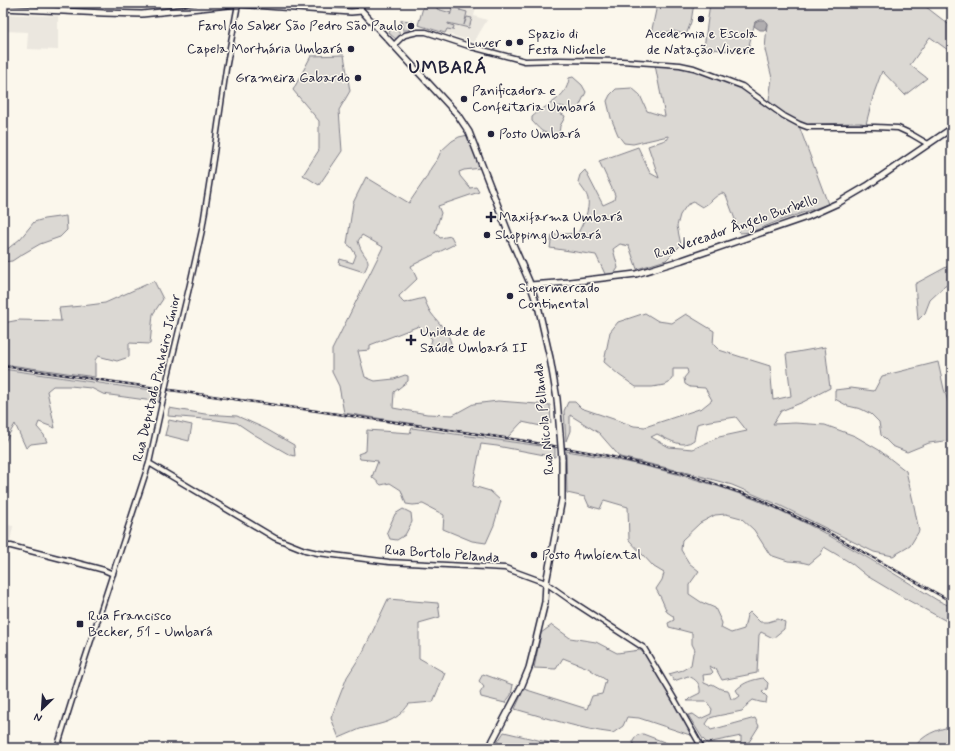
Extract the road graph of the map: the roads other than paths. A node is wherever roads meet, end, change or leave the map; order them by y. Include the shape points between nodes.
1 (358, 3) edge
2 (238, 4) edge
3 (3, 8) edge
4 (362, 11) junction
5 (394, 45) junction
6 (952, 128) edge
7 (928, 144) junction
8 (530, 285) junction
9 (149, 463) junction
10 (3, 546) edge
11 (113, 574) junction
12 (546, 583) junction
13 (57, 748) edge
14 (490, 748) edge
15 (702, 748) edge

1 - 4 main road
2 - 3 main road via 142,14
2 - 4 main road
2 - 9 street, Rua Deputado Pinheiro Júnior, bridge via 202,230
4 - 5 main road, Rua Nicola Pellanda
5 - 7 street via 405,35 426,32 525,61 622,61 680,65 742,86 784,116 807,127 898,128
5 - 8 main road, Rua Nicola Pellanda via 457,114 469,132
6 - 7 main road, Rua Vereador Ângelo Burbello
7 - 8 main road, Rua Vereador Ângelo Burbello via 867,186 798,220 636,274
8 - 12 main road, Rua Nicola Pellanda, bridge via 539,310 550,358 557,399 562,459 562,499
9 - 11 street, Rua Deputado Pinheiro Júnior
9 - 12 street, Rua Bortolo Pelanda via 275,538 314,552 389,562 505,568
10 - 11 street via 46,554
11 - 13 street, Rua Deputado Pinheiro Júnior
12 - 14 main road, Rua Nicola Pellanda via 545,602 529,668
12 - 15 street, Rua Bortolo Pelanda via 644,648

